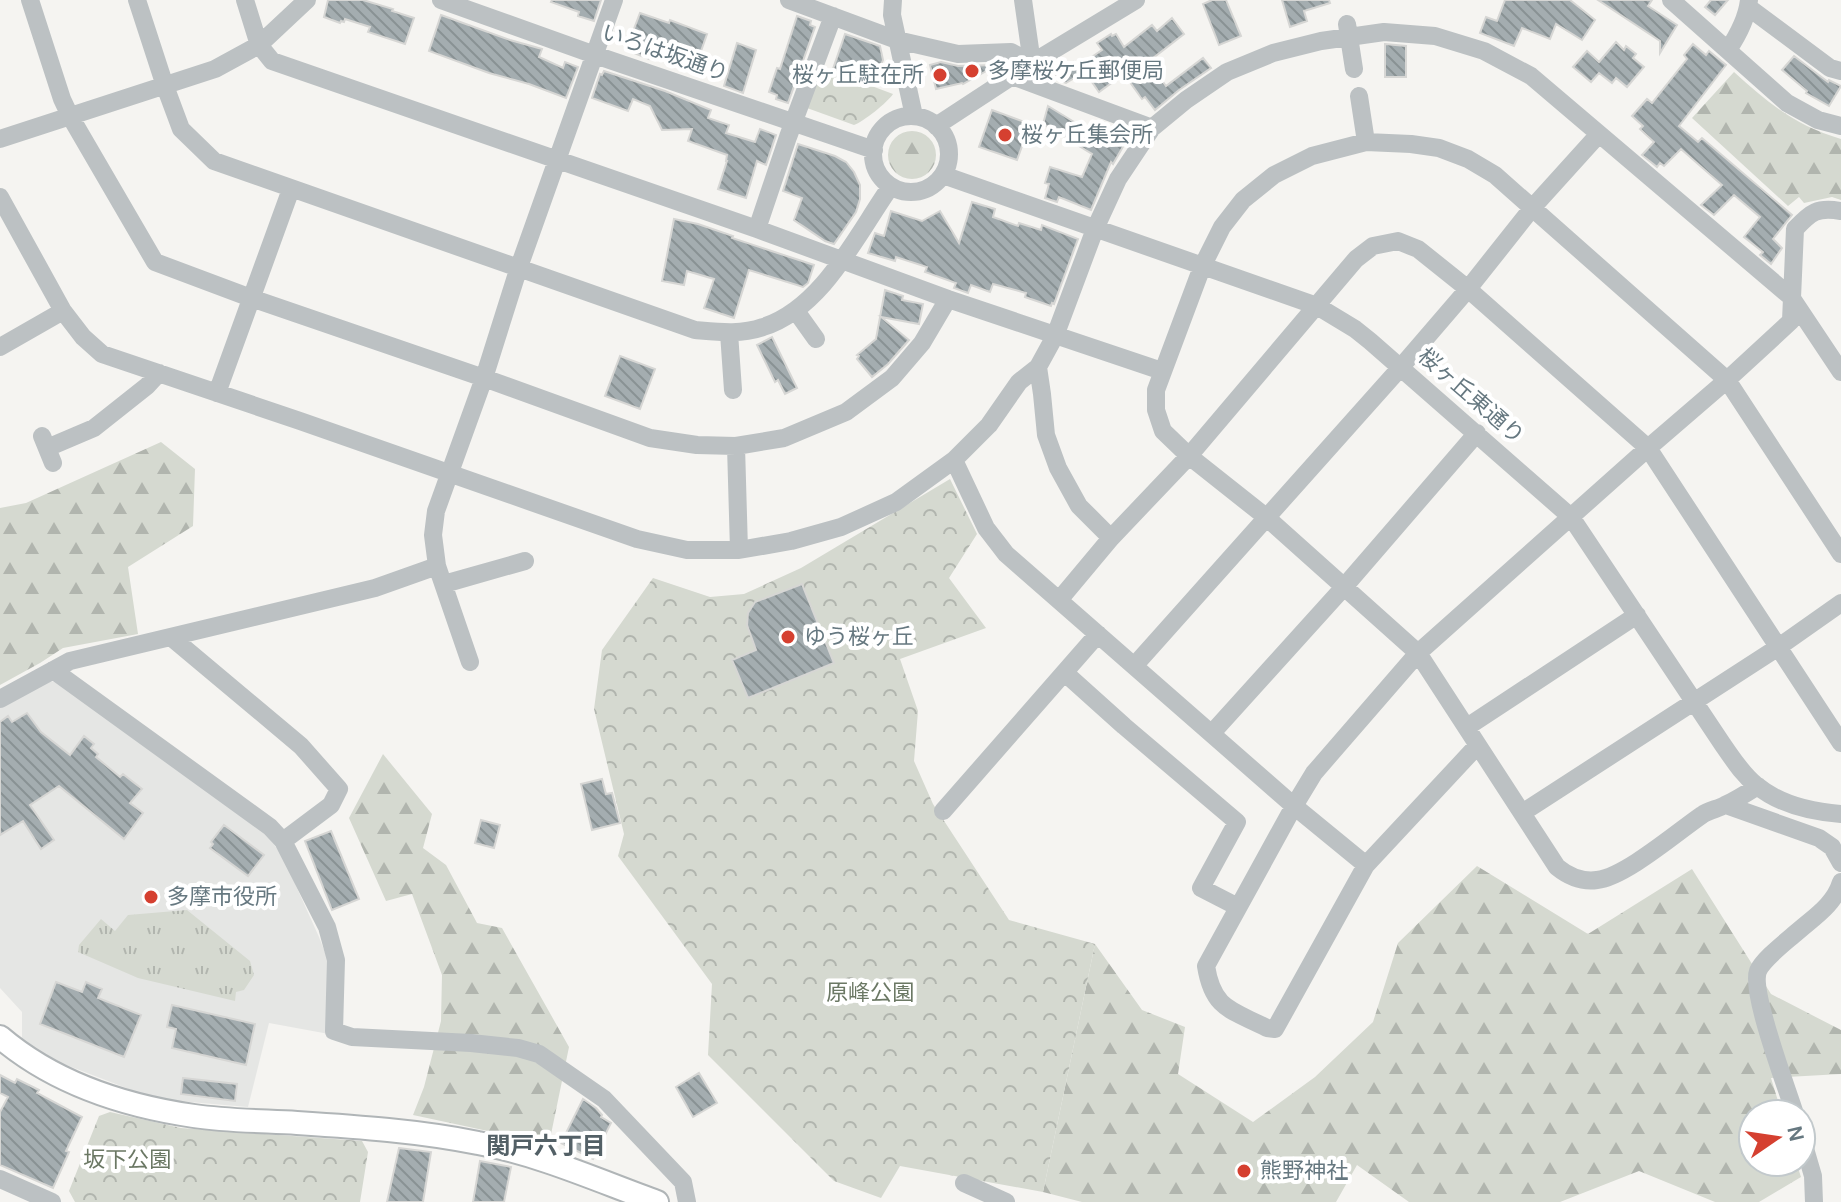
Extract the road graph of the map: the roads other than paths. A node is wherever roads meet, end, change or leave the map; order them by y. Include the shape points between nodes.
1 (30, 0) edge
2 (137, 0) edge
3 (245, 0) edge
4 (307, 0) edge
5 (441, 0) edge
6 (614, 0) edge
7 (789, 0) edge
8 (893, 0) edge
9 (1023, 0) edge
10 (1136, 0) edge
11 (1671, 0) edge
12 (1748, 3) edge
13 (833, 16) junction
14 (1348, 31) junction
15 (897, 40) junction
16 (259, 45) junction
17 (1728, 50) junction
18 (595, 55) junction
19 (1032, 63) junction
20 (1354, 69) dead end
21 (1841, 71) edge
22 (1012, 76) junction
23 (165, 86) junction
24 (1359, 96) dead end
25 (70, 116) junction
26 (914, 116) junction
27 (793, 123) junction
28 (936, 126) junction
29 (1841, 126) edge
30 (1152, 128) junction
31 (1599, 134) junction
32 (0, 139) edge
33 (1366, 142) junction
34 (874, 150) junction
35 (558, 161) junction
36 (943, 175) junction
37 (891, 186) junction
38 (291, 189) junction
39 (0, 197) edge
40 (1533, 207) junction
41 (1841, 211) edge
42 (757, 229) junction
43 (1095, 229) junction
44 (842, 260) junction
45 (519, 267) junction
46 (1202, 267) junction
47 (1468, 289) junction
48 (1791, 297) junction
49 (251, 298) junction
50 (948, 299) junction
51 (1317, 306) junction
52 (63, 311) junction
53 (796, 311) junction
54 (729, 333) junction
55 (1055, 336) junction
56 (816, 339) dead end
57 (0, 347) edge
58 (1038, 367) junction
59 (1401, 367) junction
60 (1162, 371) junction
61 (1841, 372) edge
62 (159, 373) junction
63 (484, 378) junction
64 (1727, 380) junction
65 (733, 390) dead end
66 (217, 393) junction
67 (1477, 433) junction
68 (736, 446) junction
69 (1648, 448) junction
70 (47, 449) dead end
71 (1189, 456) junction
72 (954, 460) junction
73 (448, 473) junction
74 (1266, 517) junction
75 (1571, 517) junction
76 (1111, 538) junction
77 (739, 550) junction
78 (1841, 554) edge
79 (525, 561) dead end
80 (441, 575) junction
81 (1344, 587) junction
82 (1060, 599) junction
83 (1841, 603) edge
84 (1637, 615) junction
85 (1098, 634) junction
86 (171, 637) junction
87 (1780, 646) junction
88 (1418, 653) junction
89 (470, 662) dead end
90 (1135, 665) junction
91 (53, 670) junction
92 (1065, 673) junction
93 (0, 699) edge
94 (1694, 702) junction
95 (1467, 727) junction
96 (1212, 733) junction
97 (1841, 743) edge
98 (1477, 746) junction
99 (1758, 786) junction
100 (1726, 805) junction
101 (1294, 806) junction
102 (943, 811) dead end
103 (1522, 813) junction
104 (1841, 814) edge
105 (283, 841) junction
106 (1841, 863) edge
107 (1366, 865) junction
108 (1841, 882) edge
109 (1238, 907) junction
110 (0, 1037) edge
111 (1790, 1098) edge
112 (1813, 1178) edge
113 (0, 1179) edge
114 (964, 1183) dead end
115 (52, 1202) edge
116 (657, 1202) edge
117 (687, 1202) edge
118 (1006, 1202) edge
119 (1814, 1202) edge

1 - 25 street
2 - 23 street
3 - 16 street
4 - 16 street
5 - 18 street, いろは坂通り
6 - 18 street
7 - 13 street
8 - 15 street
9 - 19 street
10 - 19 street
11 - 17 street
12 - 17 street
12 - 21 street via 1830,68
13 - 15 street
13 - 27 street
14 - 20 street
14 - 30 street via 1227,72
14 - 31 street via 1435,36 1484,51 1531,76
15 - 19 street via 958,54 1011,52
15 - 26 street
16 - 23 street via 215,69
16 - 35 street via 272,61
17 - 29 street via 1787,103
18 - 27 street, いろは坂通り
18 - 35 street
19 - 22 street
22 - 28 street
22 - 30 street
23 - 25 street
23 - 38 street via 181,129 214,161
24 - 33 street
25 - 32 street
25 - 49 street via 155,262
26 - 28 street
26 - 34 street via 892,121
27 - 34 street, いろは坂通り
27 - 42 street
28 - 36 street via 948,144
30 - 43 street via 1118,179
31 - 40 street
31 - 48 street
33 - 40 street via 1439,148 1468,159
33 - 46 street via 1312,156 1274,175 1243,200
34 - 37 street via 877,170
35 - 42 street
35 - 45 street
36 - 37 street via 925,190
36 - 43 street, 桜ヶ丘東通り
37 - 44 street
38 - 45 street
38 - 49 street
39 - 52 street
40 - 47 street
40 - 64 street
41 - 48 street via 1826,208 1795,229
42 - 44 street
43 - 46 street, 桜ヶ丘東通り
43 - 55 street
44 - 50 street
44 - 53 street
45 - 54 street via 695,330
45 - 63 street
46 - 51 street, 桜ヶ丘東通り
46 - 60 street
47 - 51 street via 1418,249 1398,241 1373,246 1356,259
47 - 59 street
47 - 69 street
48 - 61 street
48 - 64 street via 1791,321
49 - 63 street
49 - 66 street
50 - 55 street
50 - 68 street via 922,343 892,378 846,412 784,438
51 - 59 street, 桜ヶ丘東通り
51 - 71 street
52 - 57 street
52 - 62 street via 102,354
53 - 54 street via 764,327
53 - 56 street
54 - 65 street
55 - 58 street
55 - 60 street
58 - 72 street via 1019,382 989,425
58 - 76 street via 1046,435 1058,468 1079,506
59 - 67 street, 桜ヶ丘東通り
59 - 74 street
60 - 71 street via 1156,410 1163,431
62 - 66 street
62 - 70 street via 94,428
63 - 68 street via 650,438
63 - 73 street
64 - 69 street
64 - 78 street
66 - 73 street
67 - 75 street, 桜ヶ丘東通り
67 - 81 street
68 - 77 street
69 - 75 street
69 - 87 street
71 - 74 street
71 - 76 street
72 - 77 street via 896,502 841,527
72 - 82 street via 986,528 1006,554
73 - 77 street via 637,539 687,550
73 - 80 street via 433,535
74 - 81 street
74 - 90 street
75 - 84 street, 桜ヶ丘東通り
75 - 88 street
76 - 82 street
79 - 80 street
80 - 86 street
80 - 89 street
81 - 88 street
81 - 96 street
82 - 85 street
83 - 87 street
84 - 94 street, 桜ヶ丘東通り
84 - 95 street
85 - 90 street
85 - 92 street
86 - 91 street via 70,661
86 - 105 street via 301,746 339,789 331,805
87 - 94 street
87 - 97 street
88 - 95 street
88 - 101 street via 1314,773
90 - 96 street
91 - 93 street
91 - 105 street
92 - 102 street
92 - 109 street via 1237,822 1201,888
94 - 99 street, 桜ヶ丘東通り
94 - 103 street
95 - 98 street
96 - 101 street
98 - 103 street
98 - 107 street
99 - 100 street
99 - 104 street, 桜ヶ丘東通り via 1808,810
100 - 103 street via 1598,880 1577,878 1557,867
100 - 106 street via 1819,838
101 - 107 street
101 - 109 street
105 - 117 street via 327,927 336,960 334,1031 539,1054 604,1099 683,1182
107 - 109 street via 1275,1029 1225,1007 1208,979 1206,966
108 - 111 street via 1833,901 1757,974 1761,1010
110 - 116 main road via 51,1071 149,1108 380,1128 480,1143
112 - 119 street
113 - 115 street
114 - 118 street

